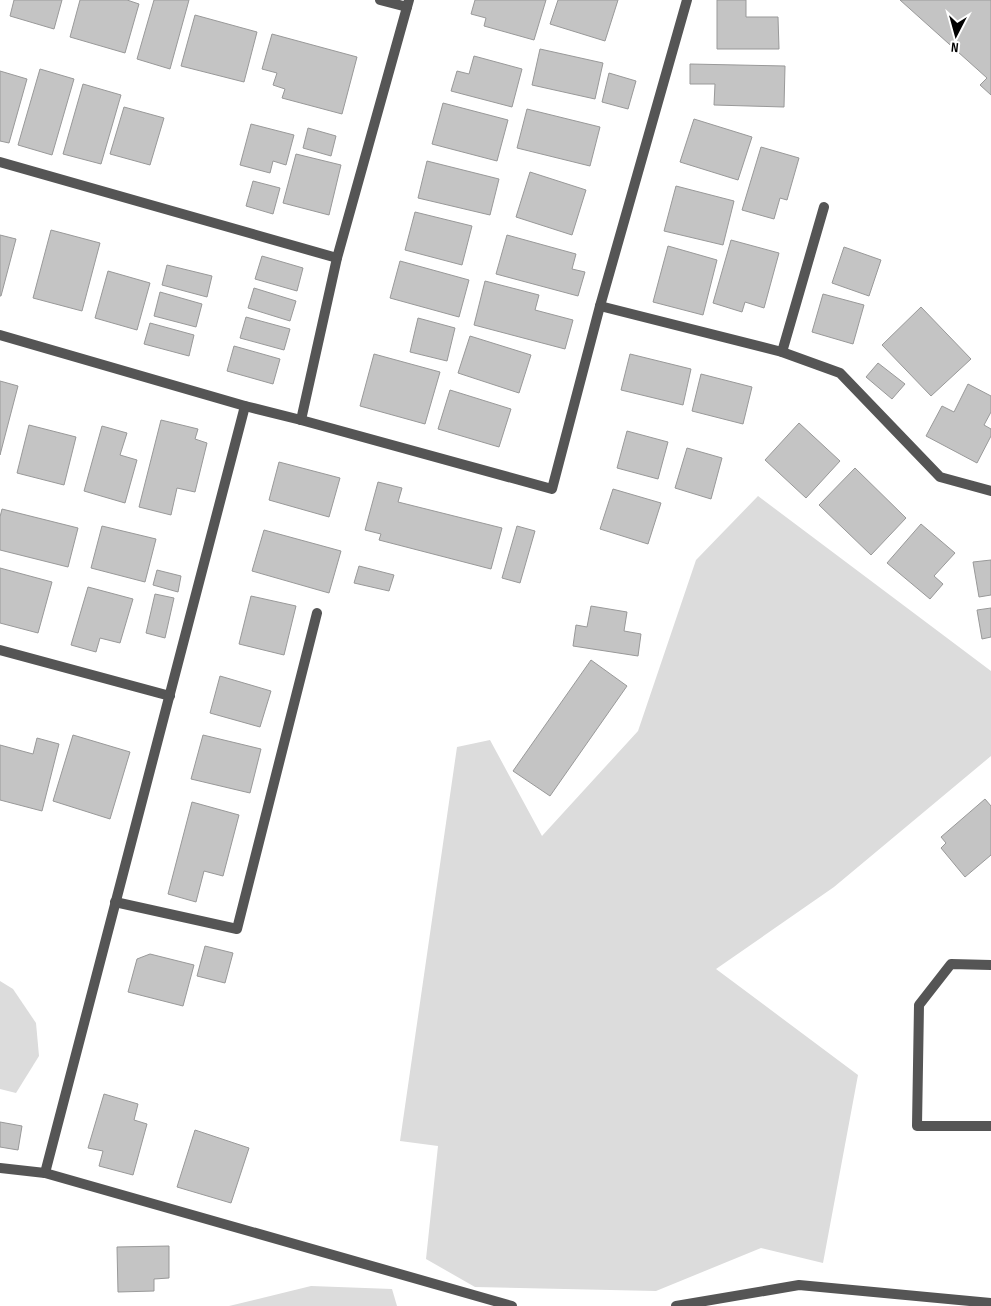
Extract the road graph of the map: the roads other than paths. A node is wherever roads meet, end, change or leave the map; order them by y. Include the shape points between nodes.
1 (380, 0) edge
2 (688, 0) edge
3 (408, 4) edge
4 (0, 162) edge
5 (824, 207) dead end
6 (338, 258) junction
7 (600, 306) junction
8 (0, 335) edge
9 (782, 352) junction
10 (244, 406) junction
11 (301, 420) junction
12 (991, 491) edge
13 (317, 613) dead end
14 (0, 650) edge
15 (170, 696) junction
16 (115, 902) junction
17 (991, 965) edge
18 (991, 1126) edge
19 (0, 1168) edge
20 (45, 1173) junction
21 (991, 1303) edge
22 (512, 1306) edge
23 (676, 1306) edge

1 - 3 street
2 - 7 street
3 - 6 street
4 - 6 street
5 - 9 street
6 - 11 street
7 - 9 street
7 - 11 street via 552,489
8 - 10 street
9 - 12 street via 840,374 940,477
10 - 11 street
10 - 15 street
13 - 16 street via 236,929
14 - 15 street
15 - 16 street
16 - 20 street
17 - 18 street via 951,964 919,1005 917,1126
19 - 20 street
20 - 22 street
21 - 23 street via 799,1285

